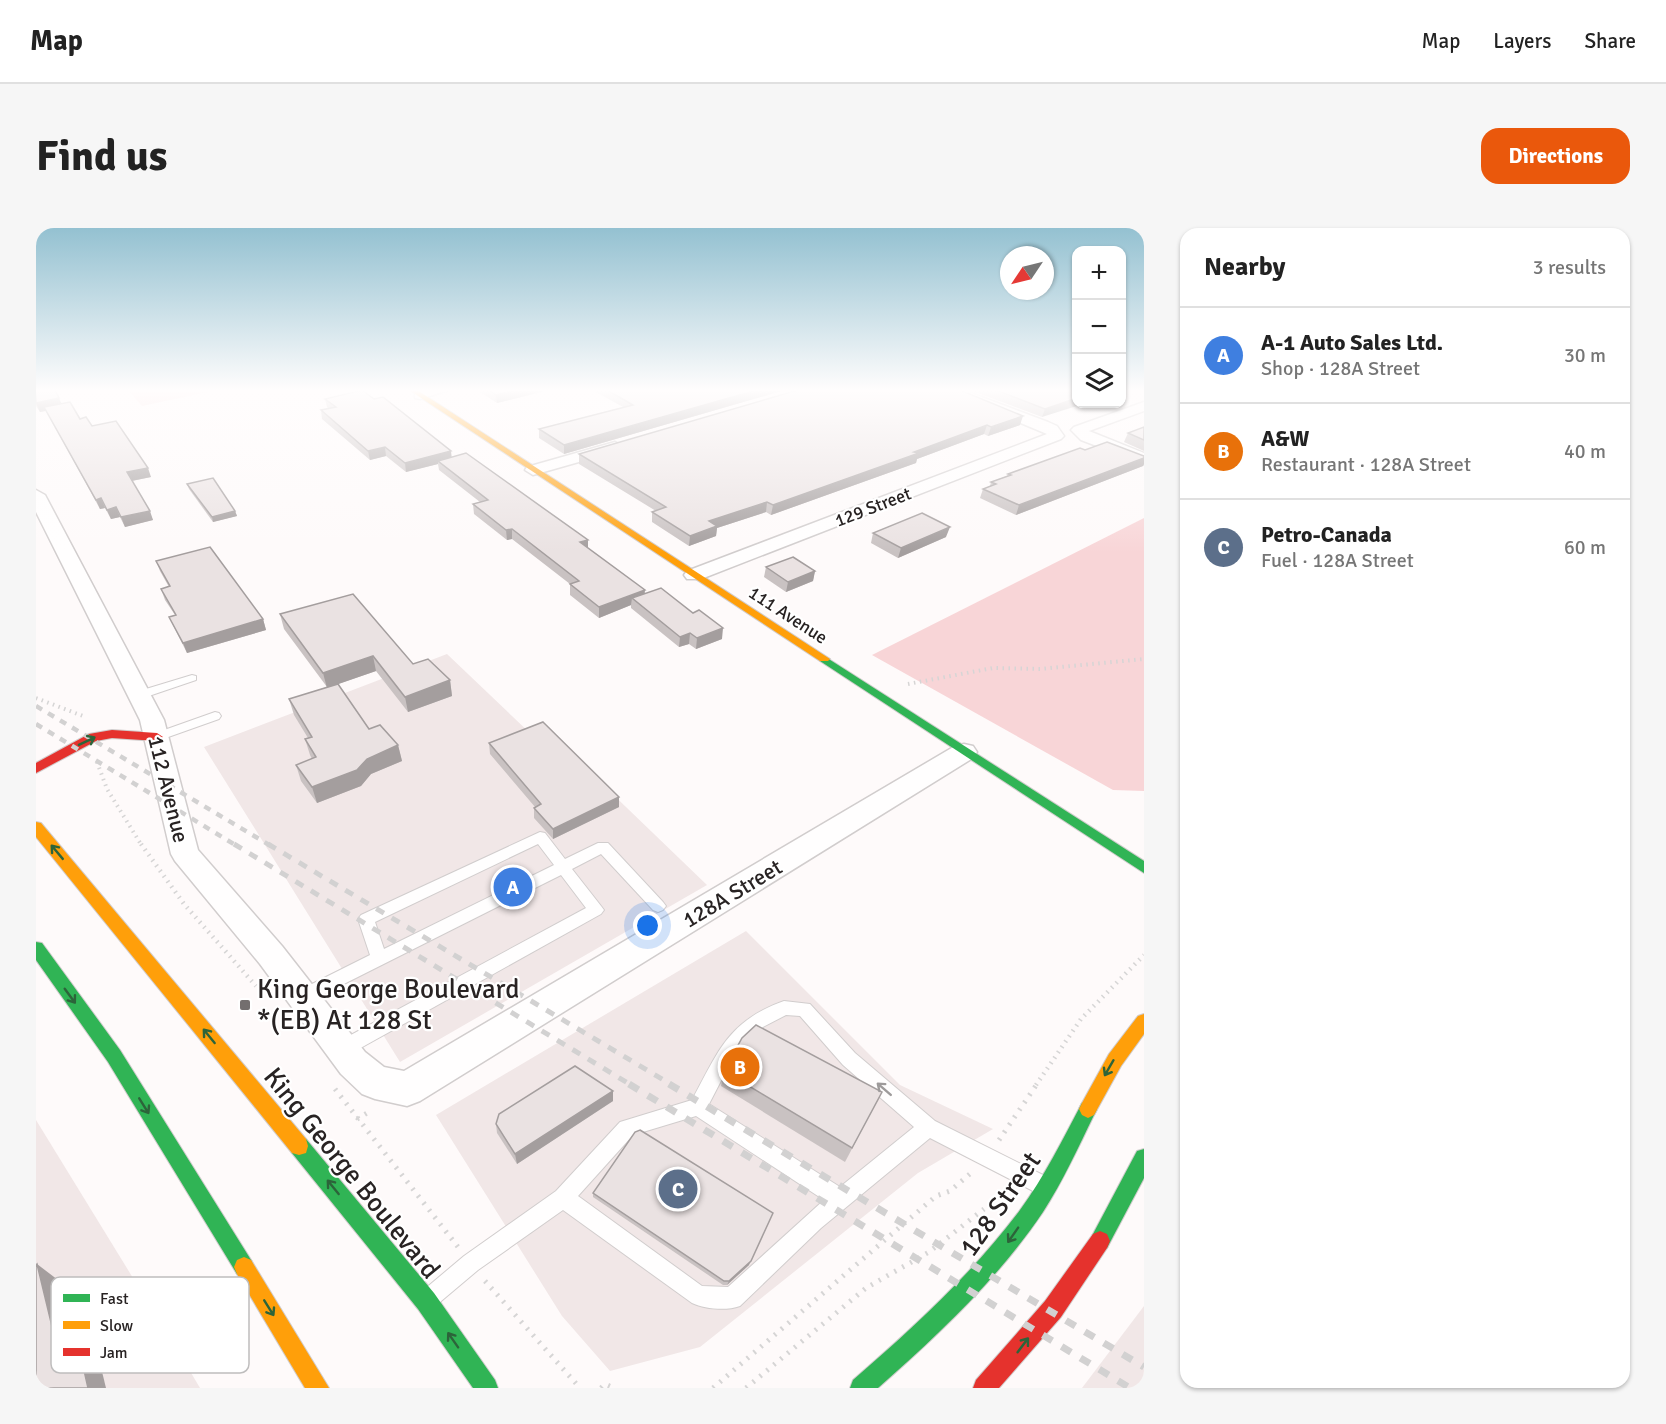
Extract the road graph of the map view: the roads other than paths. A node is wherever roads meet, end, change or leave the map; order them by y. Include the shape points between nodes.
1 (494, 444) edge
2 (623, 444) edge
3 (1038, 444) edge
4 (1105, 444) edge
5 (1144, 459) edge
6 (533, 470) junction
7 (36, 495) edge
8 (694, 575) junction
9 (192, 678) dead end
10 (140, 695) junction
11 (215, 716) dead end
12 (157, 737) junction
13 (964, 752) junction
14 (36, 769) edge
15 (36, 827) edge
16 (562, 867) junction
17 (1144, 868) edge
18 (658, 906) dead end
19 (36, 948) edge
20 (379, 958) junction
21 (303, 997) junction
22 (1144, 1022) edge
23 (342, 1049) junction
24 (407, 1089) joint
25 (698, 1107) junction
26 (928, 1127) junction
27 (1144, 1158) edge
28 (1046, 1187) junction
29 (563, 1198) junction
30 (840, 1199) junction
31 (1136, 1202) edge
32 (426, 1301) junction
33 (318, 1388) edge
34 (487, 1388) edge
35 (861, 1388) edge
36 (984, 1388) edge

1 - 6 main road, 111 Avenue
2 - 6 street
3 - 8 street, 129 Street
4 - 5 street
6 - 8 main road, 111 Avenue
7 - 10 street, 112 Avenue
8 - 13 main road, 111 Avenue
9 - 10 lane
10 - 12 street, 112 Avenue
11 - 12 lane
14 -> 12 main road via 93,737
12 - 21 street, 112 Avenue via 185,854
13 - 17 main road, 111 Avenue
13 - 24 street, 128A Street
32 -> 15 main road, King George Boulevard
16 - 18 lane via 603,847
16 - 20 lane
16 - 20 lane via 540,837 366,919
16 - 23 lane via 596,910
19 -> 33 main road via 114,1056
20 - 21 lane
21 - 23 street, 112 Avenue
22 -> 28 main road, 128 Street via 1112,1063
23 - 24 street, 112 Avenue via 375,1082
26 -> 25 lane via 849,1059 804,1010 784,1008 755,1023 730,1047
25 - 29 lane via 627,1128
25 - 30 lane
26 - 28 lane
26 - 30 lane
27 - 31 main road
28 -> 35 main road, 128 Street via 999,1256 938,1320
29 - 30 lane via 699,1296 732,1298
29 - 32 lane via 471,1263
36 -> 31 main road via 1014,1358
34 -> 32 main road, King George Boulevard

